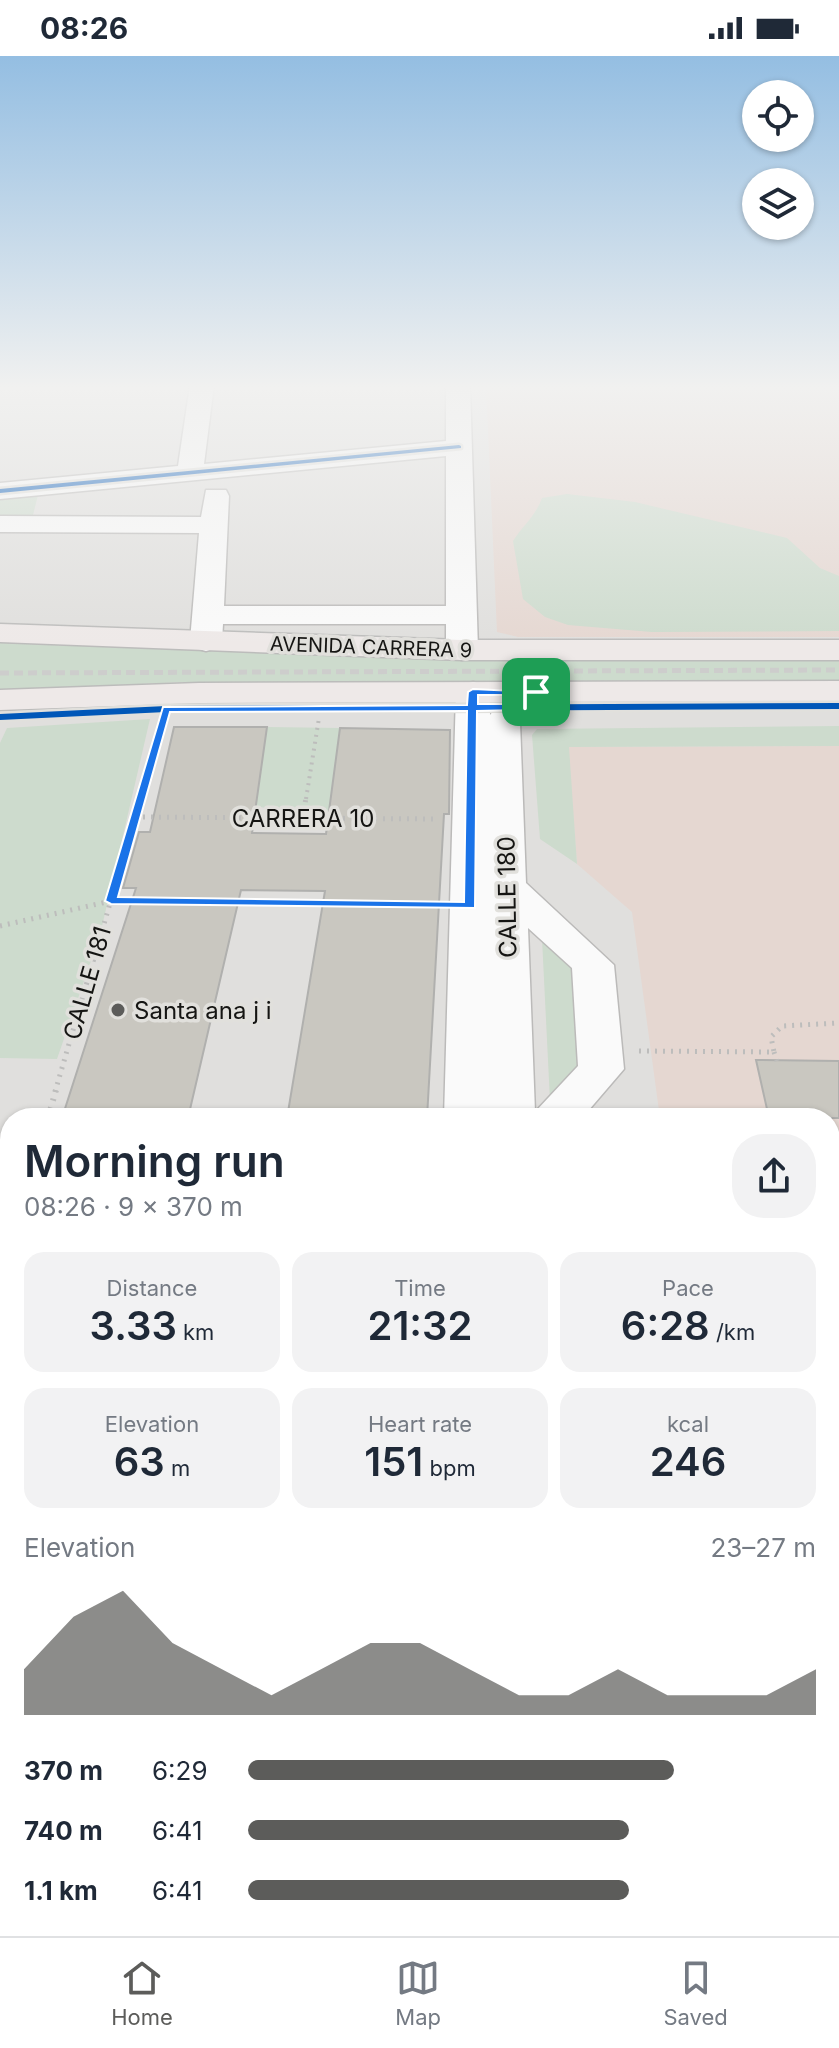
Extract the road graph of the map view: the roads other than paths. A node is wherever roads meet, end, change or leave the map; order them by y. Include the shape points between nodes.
1 (204, 473) joint
2 (459, 473) edge
3 (0, 491) edge
4 (0, 524) edge
5 (214, 525) junction
6 (461, 615) junction
7 (207, 628) junction
8 (0, 633) edge
9 (462, 650) junction
10 (839, 650) edge
11 (839, 691) edge
12 (473, 692) junction
13 (536, 692) junction
14 (0, 700) edge
15 (488, 896) junction
16 (469, 1108) edge
17 (510, 1108) edge
18 (564, 1108) edge

1 - 3 street
1 - 5 street
2 - 6 street
4 - 5 street
5 - 7 street
6 - 7 street
6 - 9 street
7 - 8 main road, AVENIDA CARRERA 9
7 - 9 main road, AVENIDA CARRERA 9
9 - 10 main road, AVENIDA CARRERA 9
11 - 13 main road, AVENIDA CARRERA 9
12 - 13 main road, AVENIDA CARRERA 9
12 - 14 main road, AVENIDA CARRERA 9
12 - 15 street, CALLE 180 via 471,819
13 - 15 street, CALLE 180 via 517,703 503,721
15 - 16 street, CALLE 180
15 - 17 street, CALLE 180
15 - 18 street via 593,965 601,1069

